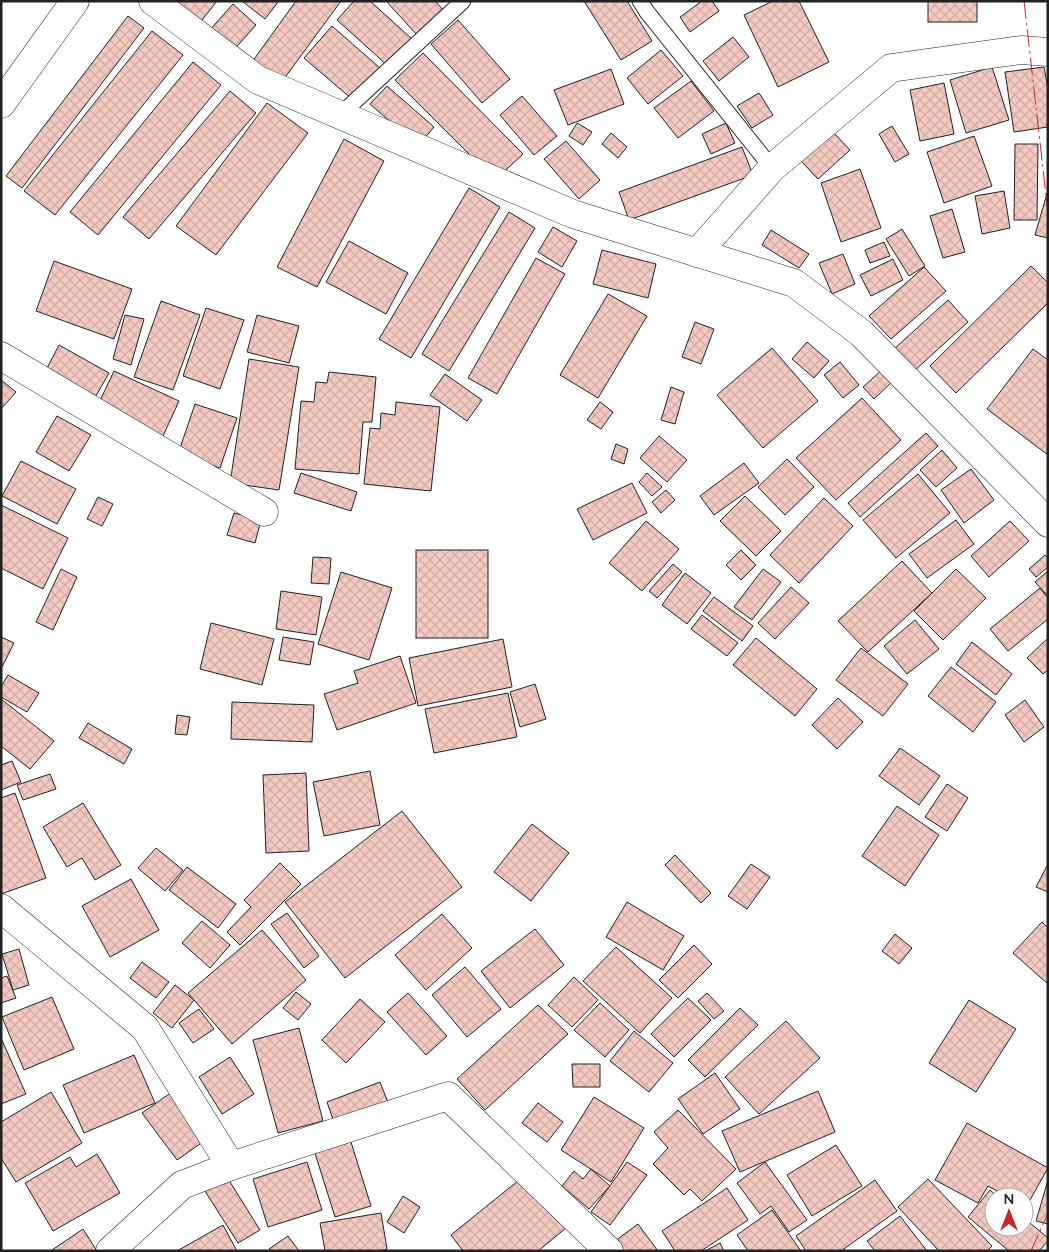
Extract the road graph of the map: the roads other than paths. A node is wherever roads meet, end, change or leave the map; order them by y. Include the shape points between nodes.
1 (75, 1) edge
2 (153, 1) edge
3 (463, 1) edge
4 (640, 1) edge
5 (1048, 52) edge
6 (1, 104) edge
7 (340, 115) junction
8 (772, 168) junction
9 (697, 253) junction
10 (1, 356) edge
11 (264, 512) dead end
12 (1048, 522) edge
13 (1, 908) edge
14 (231, 1166) junction
15 (110, 1251) edge
16 (609, 1251) edge

1 - 6 street
2 - 7 street via 258,80
3 - 7 lane
4 - 8 lane
5 - 8 street via 1021,50 891,68
7 - 9 street via 573,214
8 - 9 street
9 - 12 street via 794,283 861,333
10 - 11 street
13 - 14 street via 145,1028
14 - 15 street via 182,1185
14 - 16 street via 448,1096

